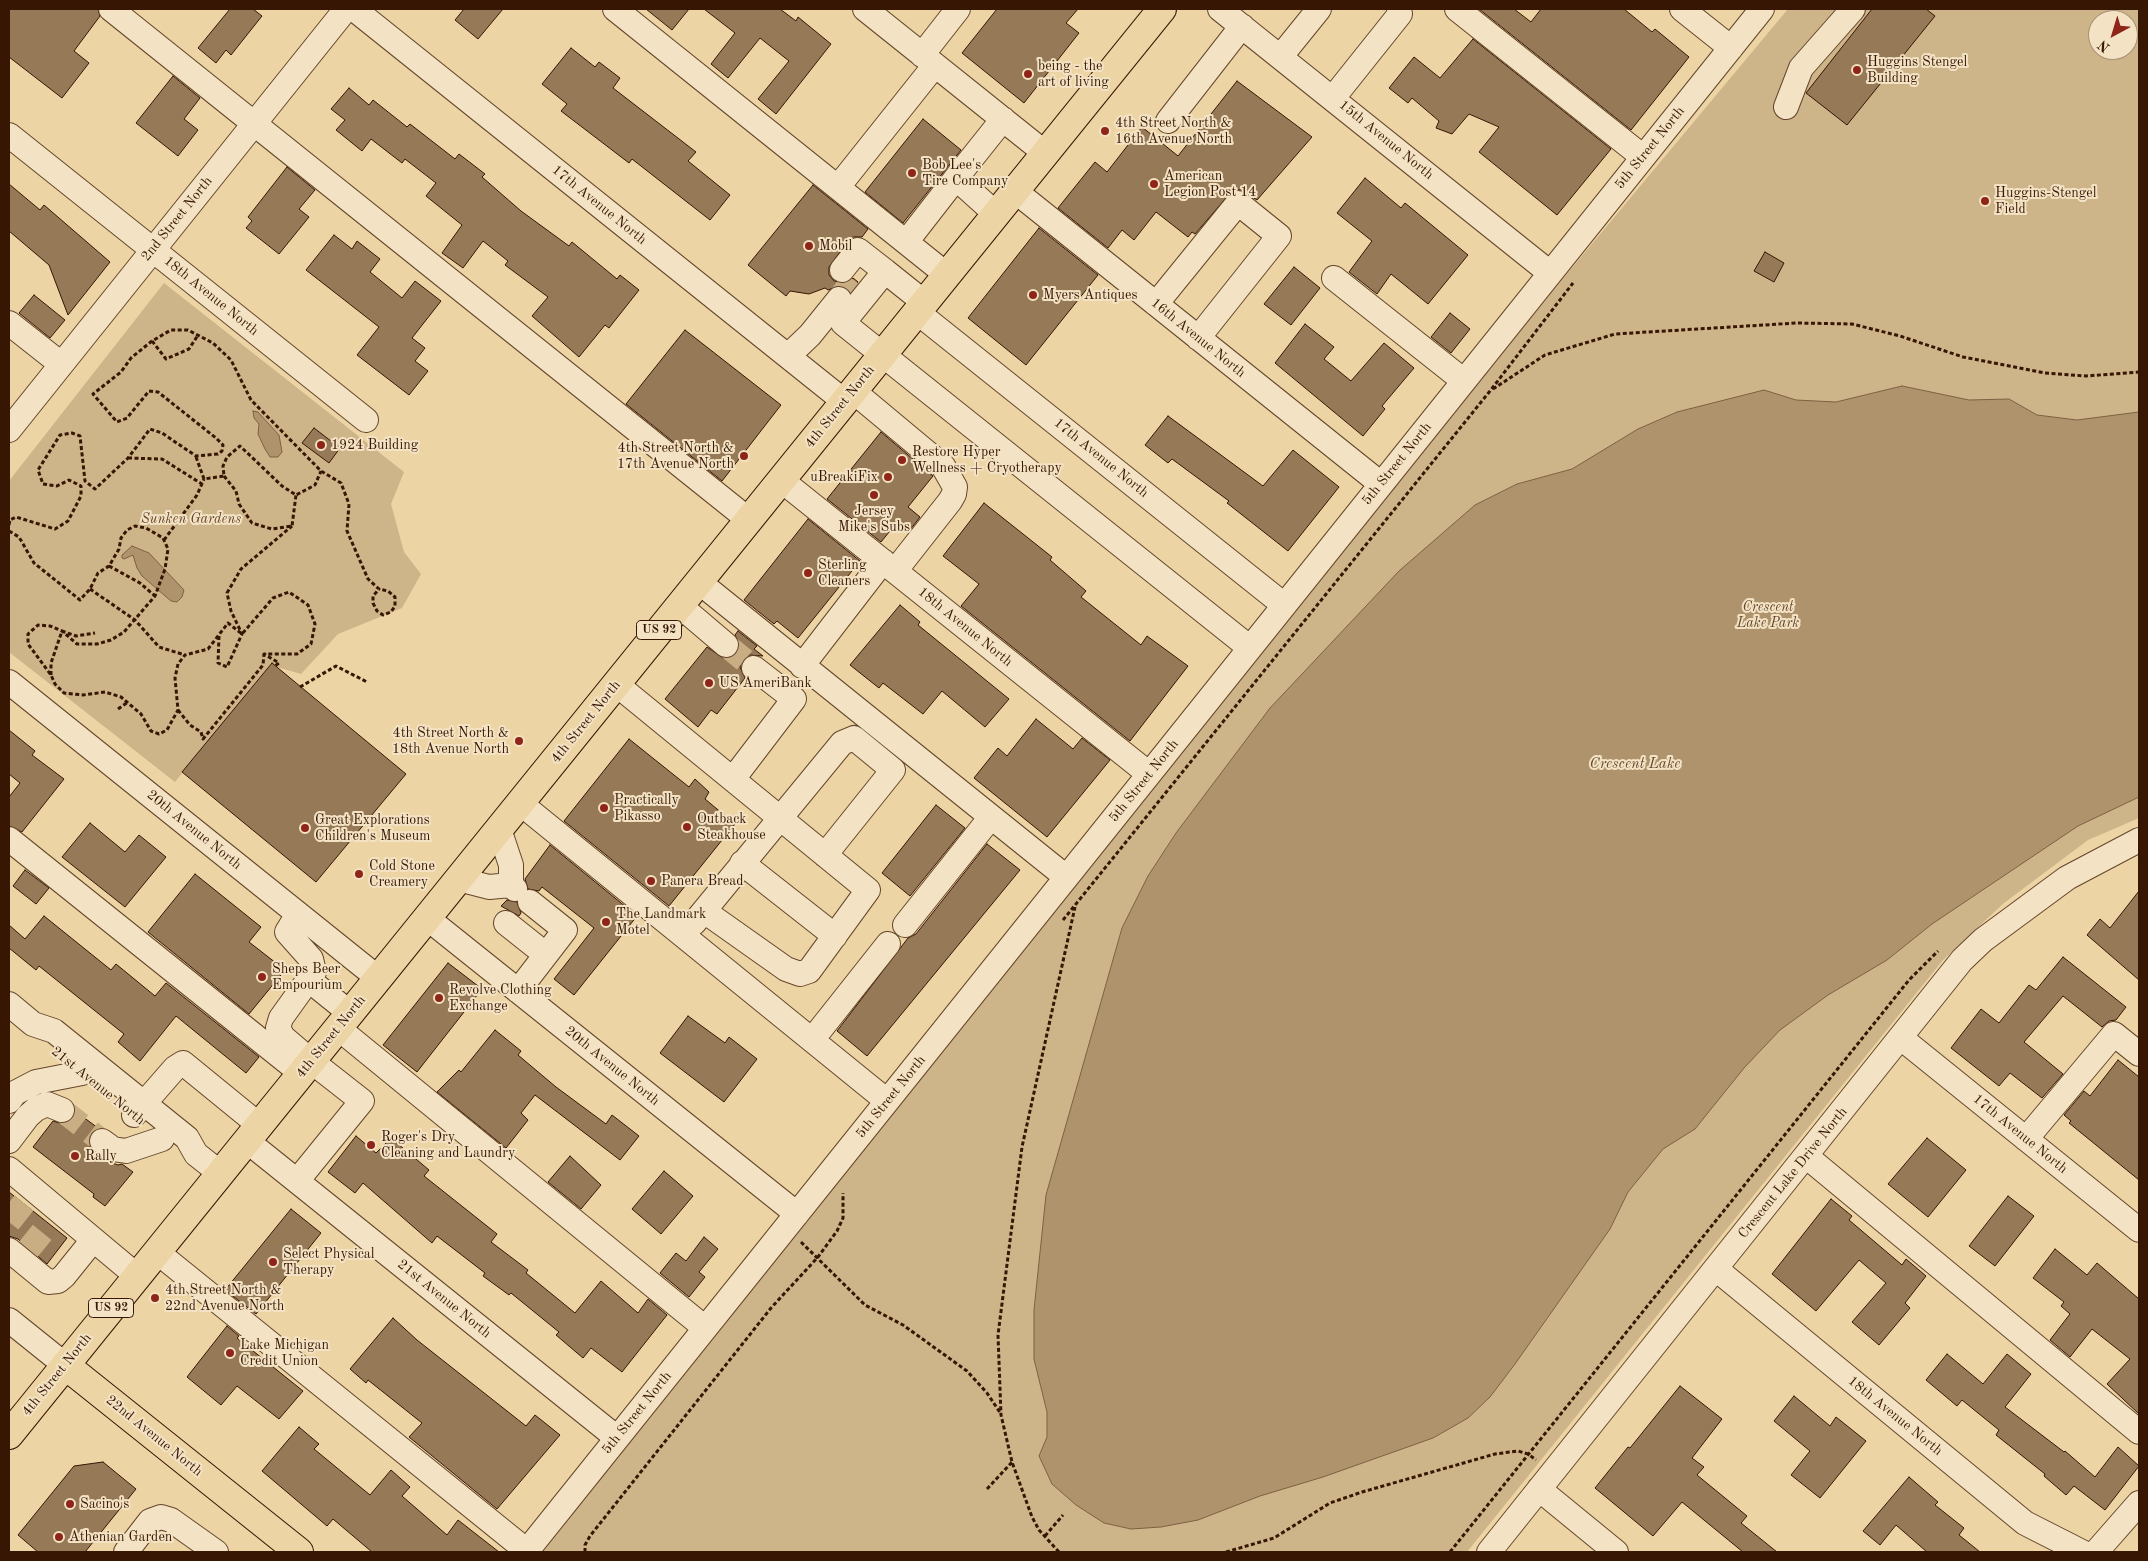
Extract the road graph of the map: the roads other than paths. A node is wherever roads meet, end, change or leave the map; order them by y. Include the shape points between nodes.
1 (111, 9) edge
2 (346, 9) edge
3 (354, 9) edge
4 (615, 9) edge
5 (865, 9) edge
6 (958, 9) edge
7 (1162, 9) edge
8 (1220, 9) edge
9 (1319, 9) edge
10 (1399, 9) edge
11 (1458, 9) edge
12 (1682, 9) edge
13 (1762, 9) edge
14 (1853, 9) edge
15 (1242, 26) junction
16 (1730, 48) junction
17 (1281, 56) junction
18 (928, 60) junction
19 (1334, 98) junction
20 (1786, 107) dead end
21 (1004, 120) junction
22 (1168, 121) dead end
23 (254, 123) junction
24 (9, 135) edge
25 (1045, 153) junction
26 (1643, 157) junction
27 (956, 178) junction
28 (838, 187) junction
29 (1015, 191) junction
30 (996, 214) junction
31 (907, 241) junction
32 (153, 250) junction
33 (877, 265) junction
34 (1550, 273) junction
35 (848, 274) tunnel mouth
36 (947, 275) junction
37 (1334, 278) dead end
38 (1156, 304) junction
39 (834, 305) junction
40 (921, 307) junction
41 (9, 323) edge
42 (1198, 338) junction
43 (883, 354) junction
44 (788, 356) junction
45 (61, 364) junction
46 (1464, 381) junction
47 (849, 397) junction
48 (366, 420) dead end
49 (9, 430) edge
50 (782, 480) junction
51 (1381, 484) junction
52 (749, 520) junction
53 (889, 566) junction
54 (699, 582) junction
55 (679, 605) junction
56 (1284, 605) junction
57 (726, 645) tunnel mouth
58 (1250, 648) junction
59 (802, 666) junction
60 (754, 668) tunnel mouth
61 (9, 682) edge
62 (616, 684) junction
63 (1149, 774) junction
64 (733, 779) junction
65 (520, 803) junction
66 (991, 817) junction
67 (781, 818) junction
68 (499, 828) junction
69 (9, 839) edge
70 (2139, 840) edge
71 (825, 855) junction
72 (742, 863) junction
73 (1066, 877) junction
74 (458, 879) junction
75 (519, 892) junction
76 (704, 911) junction
77 (298, 914) junction
78 (427, 918) junction
79 (506, 923) dead end
80 (905, 925) dead end
81 (684, 936) junction
82 (835, 936) junction
83 (888, 944) dead end
84 (545, 954) junction
85 (378, 978) junction
86 (310, 980) junction
87 (518, 990) junction
88 (9, 1004) edge
89 (344, 1021) junction
90 (33, 1024) junction
91 (1901, 1038) junction
92 (812, 1040) junction
93 (2139, 1054) edge
94 (306, 1067) junction
95 (82, 1073) junction
96 (9, 1101) edge
97 (887, 1101) junction
98 (139, 1109) junction
99 (62, 1110) tunnel mouth
100 (253, 1133) junction
101 (162, 1139) junction
102 (2026, 1139) junction
103 (9, 1141) edge
104 (102, 1141) tunnel mouth
105 (196, 1154) junction
106 (1806, 1156) junction
107 (9, 1169) edge
108 (220, 1173) junction
109 (297, 1181) junction
110 (791, 1220) junction
111 (2139, 1230) edge
112 (93, 1240) junction
113 (157, 1252) junction
114 (19, 1254) edge
115 (1716, 1269) junction
116 (137, 1276) junction
117 (9, 1320) edge
118 (705, 1328) junction
119 (65, 1365) junction
120 (2139, 1432) edge
121 (9, 1435) edge
122 (617, 1438) junction
123 (1539, 1489) junction
124 (2139, 1503) edge
125 (290, 1550) edge
126 (526, 1551) edge
127 (126, 1552) edge
128 (216, 1552) edge
129 (1489, 1552) edge
130 (1616, 1552) edge
131 (2082, 1552) edge
132 (2096, 1552) edge

1 - 23 street
2 - 23 street, 2nd Street North
3 - 44 street, 17th Avenue North
4 - 28 street
5 - 18 street
6 - 18 street
7 - 25 main road, 4th Street North / US 92
8 - 15 street, 15th Avenue North
9 - 17 street
10 - 19 street via 1400,14
11 - 26 street
12 - 16 street
13 - 16 street, 5th Street North
14 - 20 street via 1801,68
15 - 17 street, 15th Avenue North
15 - 22 street
16 - 26 street, 5th Street North
17 - 19 street, 15th Avenue North
18 - 21 street
18 - 28 street
19 - 34 street, 15th Avenue North
21 - 25 street
21 - 27 street
23 - 32 street, 2nd Street North
23 - 52 street
24 - 32 street, 18th Avenue North
25 - 29 main road, 4th Street North / US 92
26 - 34 street, 5th Street North
27 - 30 street
27 - 31 street
28 - 31 street
29 - 30 main road, 4th Street North / US 92
29 - 38 street, 16th Avenue North
30 - 36 main road, 4th Street North / US 92
31 - 36 street
32 - 45 street, 2nd Street North
32 - 48 street, 18th Avenue North
33 - 35 street via 858,250
33 - 39 street
33 - 40 street, 17th Avenue North
34 - 46 street, 5th Street North
36 - 40 main road, 4th Street North / US 92
37 - 46 street
38 - 42 street, 16th Avenue North
38 - 42 street via 1238,203 1279,236
39 - 43 street
39 - 44 street
40 - 43 main road, 4th Street North / US 92
40 - 56 street, 17th Avenue North
41 - 45 street
42 - 51 street, 16th Avenue North
43 - 47 main road, 4th Street North / US 92
43 - 58 street
44 - 47 street, 17th Avenue North
45 - 49 street, 2nd Street North
46 - 51 street, 5th Street North
47 - 50 main road, 4th Street North / US 92
47 - 53 street, 17th Avenue North via 943,466 955,487 954,494
50 - 52 main road, 4th Street North / US 92
50 - 53 street, 18th Avenue North
51 - 56 street, 5th Street North
52 - 54 main road, 4th Street North / US 92
53 - 59 street
53 - 63 street, 18th Avenue North
54 - 55 main road, 4th Street North / US 92
54 - 59 street
55 - 57 street
55 - 62 main road, 4th Street North / US 92
56 - 58 street, 5th Street North
58 - 63 street, 5th Street North
59 - 66 street
60 - 64 street via 794,699
61 - 77 street, 20th Avenue North
62 - 64 street
62 - 65 main road, 4th Street North / US 92
63 - 73 street, 5th Street North
64 - 67 street
65 - 68 main road, 4th Street North / US 92
65 - 81 street
66 - 73 street
66 - 80 street
67 - 71 street
67 - 71 street via 842,743 854,738 893,770
67 - 72 street
68 - 74 main road, 4th Street North / US 92
68 - 75 street
69 - 94 street
70 - 91 street, Crescent Lake Drive North via 2067,878 1982,940 1962,960
71 - 82 street via 868,890
72 - 76 street
72 - 82 street
73 - 97 street, 5th Street North
74 - 75 street
74 - 78 main road, 4th Street North / US 92
75 - 84 street via 565,930
76 - 81 street
76 - 82 street via 786,969 800,974 809,970
77 - 85 street, 20th Avenue North
77 - 86 street via 287,932 313,962 314,972
78 - 85 main road, 4th Street North / US 92
78 - 87 street, 20th Avenue North
79 - 84 street
81 - 92 street
83 - 92 street
84 - 87 street
85 - 89 main road, 4th Street North / US 92
86 - 89 street
86 - 94 street via 277,1026
87 - 110 street, 20th Avenue North
88 - 90 street, 21st Avenue North
89 - 94 main road, 4th Street North / US 92
89 - 118 street
90 - 95 street, 21st Avenue North via 42,1041
90 - 98 street, 21st Avenue North via 54,1031
91 - 102 street, 17th Avenue North
91 - 106 street, Crescent Lake Drive North
92 - 97 street
93 - 102 street via 2114,1034
94 - 100 main road, 4th Street North / US 92
94 - 109 street via 362,1101
95 - 96 street via 36,1082 16,1093
95 - 98 street, 21st Avenue North
97 - 110 street, 5th Street North
98 - 100 street, 21st Avenue North via 183,1063
98 - 101 street, 21st Avenue North
98 - 105 street, 21st Avenue North via 187,1138
99 - 103 street via 47,1104 36,1109
100 - 108 main road, 4th Street North / US 92
100 - 109 street, 21st Avenue North
101 - 104 street via 126,1151 113,1150
101 - 105 street, 21st Avenue North via 178,1151
102 - 111 street, 17th Avenue North
105 - 108 street, 21st Avenue North
106 - 115 street, Crescent Lake Drive North
106 - 120 street
107 - 112 street via 29,1198 54,1218
108 - 113 main road, 4th Street North / US 92
109 - 122 street, 21st Avenue North
110 - 118 street, 5th Street North
112 - 114 street via 58,1281 48,1282
112 - 116 street
113 - 116 main road, 4th Street North / US 92
113 - 126 street
115 - 123 street, Crescent Lake Drive North
115 - 131 street, 18th Avenue North via 2026,1523
116 - 119 main road, 4th Street North / US 92
117 - 119 street, 22nd Avenue North
118 - 122 street, 5th Street North
119 - 121 main road, 4th Street North / US 92
119 - 125 main road, 22nd Avenue North
122 - 126 street, 5th Street North
123 - 129 street, Crescent Lake Drive North
123 - 130 street
124 - 132 street
127 - 128 street via 150,1521 161,1517

